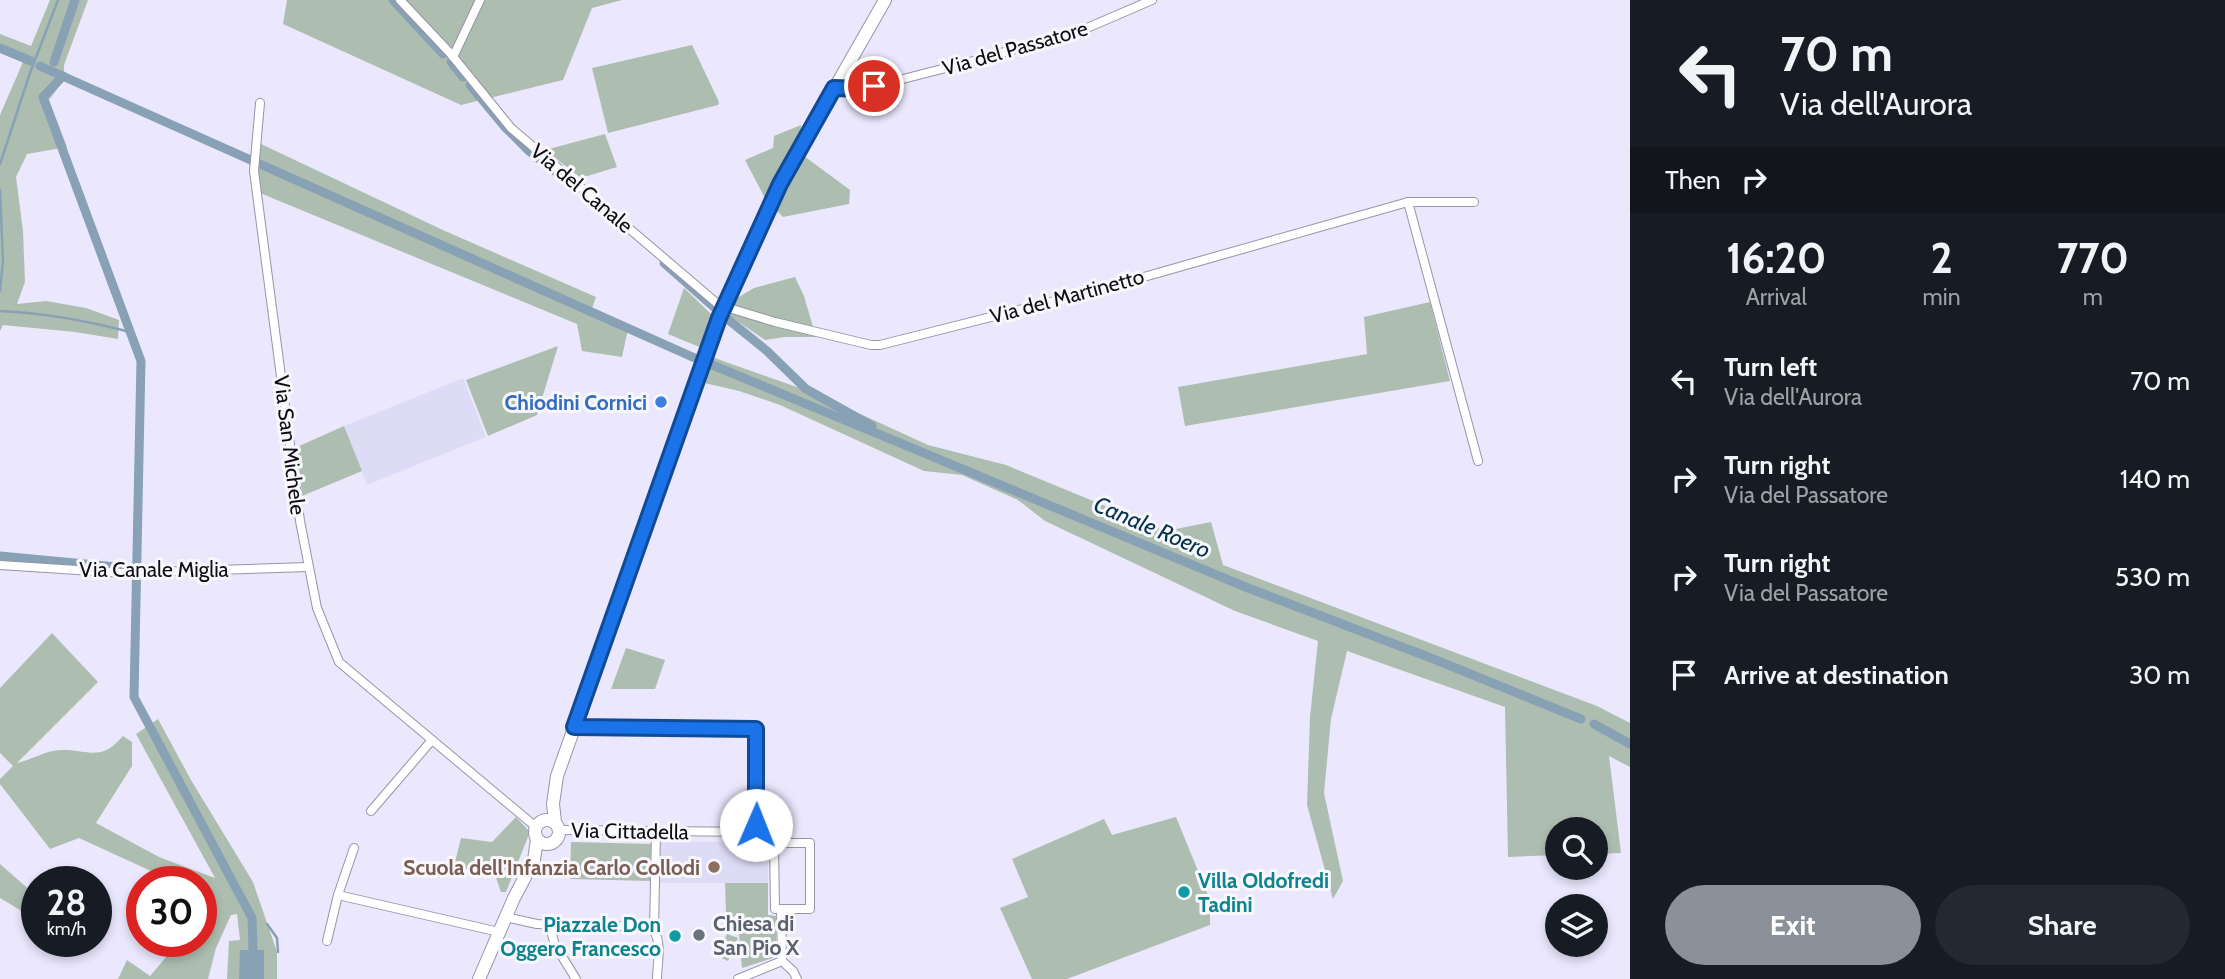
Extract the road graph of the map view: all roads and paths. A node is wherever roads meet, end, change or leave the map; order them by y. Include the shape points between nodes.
1 (400, 0) edge
2 (480, 0) edge
3 (885, 0) edge
4 (1152, 0) edge
5 (453, 57) junction
6 (846, 69) junction
7 (874, 86) junction
8 (834, 88) junction
9 (260, 103) dead end
10 (1408, 202) junction
11 (1474, 202) dead end
12 (724, 307) junction
13 (1478, 461) dead end
14 (0, 565) edge
15 (308, 567) junction
16 (574, 727) junction
17 (432, 740) junction
18 (371, 811) dead end
19 (546, 831) junction
20 (656, 831) junction
21 (756, 832) junction
22 (774, 843) junction
23 (354, 848) dead end
24 (338, 895) junction
25 (781, 909) junction
26 (505, 917) junction
27 (549, 924) junction
28 (654, 930) junction
29 (499, 932) junction
30 (327, 941) dead end
31 (782, 961) junction
32 (479, 979) edge
33 (576, 979) edge
34 (657, 979) edge
35 (738, 979) edge
36 (797, 979) edge

1 - 5 street, Via del Canale
2 - 5 street
3 - 6 street
4 - 7 street, Via del Passatore via 1087,29
5 - 12 street, Via del Canale via 511,128
6 - 7 street
6 - 8 street
7 - 8 street, Via del Passatore
8 - 12 street via 780,184
9 - 15 street, Via San Michele via 254,166
10 - 11 street, Via del Martinetto
10 - 12 street, Via del Martinetto via 1098,290 880,345
10 - 13 street
12 - 16 street
14 - 15 street, Via Canale Miglia via 137,572
15 - 17 street, Via San Michele via 317,608 339,662
16 - 19 street via 557,776
16 - 21 street via 756,729
17 - 18 street
17 - 19 street, Via San Michele
19 - 20 street, Via Cittadella
19 - 26 street
20 - 21 street, Via Cittadella
20 - 28 street
21 - 22 street via 756,841
22 - 25 street via 775,909
22 - 25 street via 810,843 810,909
23 - 24 street
24 - 29 street
24 - 30 street
25 - 31 street
26 - 27 street
26 - 29 street
27 - 28 street
27 - 33 street via 555,945
28 - 34 street
29 - 32 street
31 - 35 street
31 - 36 street

